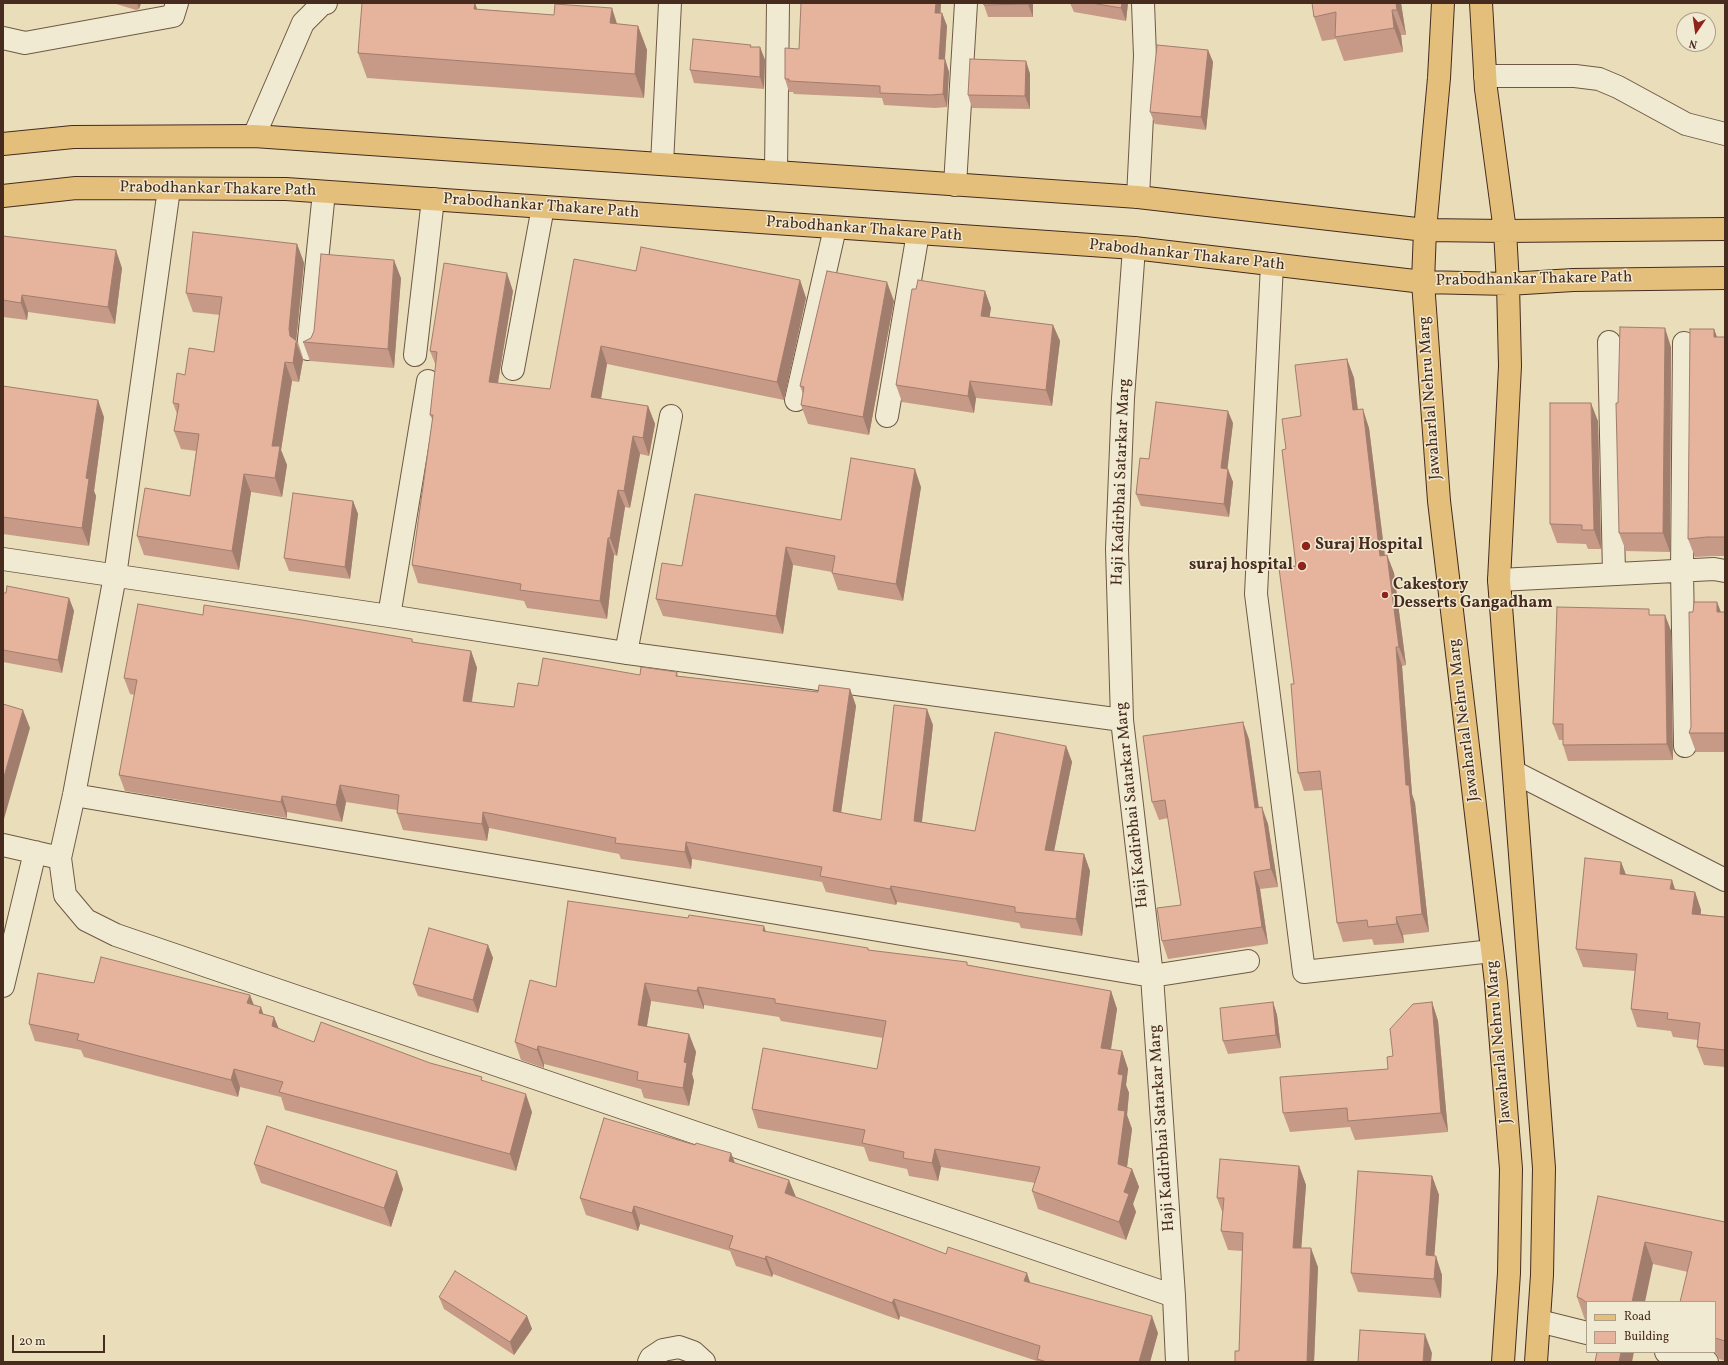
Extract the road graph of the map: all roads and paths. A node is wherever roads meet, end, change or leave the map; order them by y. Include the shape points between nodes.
1 (177, 3) edge
2 (326, 3) edge
3 (670, 3) edge
4 (778, 3) edge
5 (966, 3) edge
6 (1143, 3) edge
7 (1443, 3) edge
8 (1481, 3) edge
9 (3, 38) edge
10 (1485, 83) junction
11 (1725, 134) edge
12 (254, 136) junction
13 (3, 144) edge
14 (662, 164) junction
15 (776, 172) junction
16 (955, 185) junction
17 (169, 189) junction
18 (324, 192) junction
19 (3, 196) edge
20 (1138, 197) junction
21 (433, 199) junction
22 (543, 207) junction
23 (835, 228) junction
24 (1725, 229) edge
25 (1425, 230) junction
26 (1505, 231) junction
27 (918, 233) junction
28 (1134, 248) junction
29 (1272, 264) junction
30 (1725, 278) edge
31 (1423, 282) junction
32 (1508, 284) junction
33 (1609, 342) dead end
34 (1684, 343) dead end
35 (308, 349) edge
36 (414, 355) dead end
37 (513, 369) dead end
38 (428, 381) dead end
39 (796, 400) dead end
40 (672, 416) dead end
41 (888, 416) dead end
42 (3, 559) edge
43 (1682, 571) junction
44 (1725, 571) edge
45 (1614, 574) junction
46 (115, 576) junction
47 (1499, 580) junction
48 (389, 616) junction
49 (626, 653) junction
50 (1122, 720) junction
51 (1685, 746) dead end
52 (1514, 772) junction
53 (74, 795) junction
54 (3, 845) edge
55 (35, 852) junction
56 (60, 858) junction
57 (1725, 880) edge
58 (1492, 951) junction
59 (1248, 961) dead end
60 (1152, 976) junction
61 (1530, 978) junction
62 (1496, 983) junction
63 (3, 986) edge
64 (1174, 1296) junction
65 (1539, 1321) junction
66 (1586, 1333) edge
67 (1670, 1353) edge
68 (649, 1362) edge
69 (704, 1362) edge
70 (1177, 1362) edge
71 (1502, 1362) edge
72 (1536, 1362) edge
73 (1707, 1362) edge

1 - 9 street via 173,16 25,43
2 - 12 street via 303,22
3 - 14 street
4 - 15 street
5 - 16 street
6 - 20 street via 1145,56
7 - 25 main road, Jawaharlal Nehru Marg
8 - 10 main road, Jawaharlal Nehru Marg
10 - 11 street via 1575,76 1599,79 1618,86 1686,124
10 - 26 main road, Jawaharlal Nehru Marg
12 - 13 main road via 73,137
12 - 14 main road
14 - 15 main road
15 - 16 main road
16 - 20 main road
17 - 18 main road, Prabodhankar Thakare Path via 286,189
17 - 19 main road, Prabodhankar Thakare Path via 76,188
17 - 46 street
18 - 21 main road, Prabodhankar Thakare Path
18 - 35 street
20 - 25 main road
21 - 22 main road, Prabodhankar Thakare Path
21 - 36 street
22 - 23 main road, Prabodhankar Thakare Path
22 - 37 street
23 - 27 main road, Prabodhankar Thakare Path
23 - 39 street
24 - 26 main road
25 - 26 main road
25 - 31 main road, Jawaharlal Nehru Marg
26 - 32 main road, Jawaharlal Nehru Marg
27 - 28 main road, Prabodhankar Thakare Path
27 - 41 street
28 - 29 main road, Prabodhankar Thakare Path
28 - 50 street, Haji Kadirbhai Satarkar Marg via 1117,549
29 - 31 main road, Prabodhankar Thakare Path
29 - 58 street via 1256,594 1304,972
30 - 32 main road, Prabodhankar Thakare Path via 1573,280
31 - 32 main road, Prabodhankar Thakare Path
31 - 58 main road, Jawaharlal Nehru Marg via 1438,501
32 - 47 main road, Jawaharlal Nehru Marg via 1510,366
33 - 45 street
34 - 43 street
38 - 48 street
40 - 49 street
42 - 46 street
43 - 44 street
43 - 45 street
43 - 51 street
45 - 47 street
46 - 48 street
46 - 53 street
47 - 52 main road, Jawaharlal Nehru Marg
48 - 49 street
49 - 50 street
50 - 60 street, Haji Kadirbhai Satarkar Marg
52 - 57 street
52 - 61 main road, Jawaharlal Nehru Marg
53 - 56 street
53 - 60 street
54 - 55 street
55 - 56 street
55 - 63 street
56 - 64 street via 65,895 86,920 116,935
58 - 62 main road, Jawaharlal Nehru Marg
59 - 60 street
60 - 64 street, Haji Kadirbhai Satarkar Marg
61 - 62 main road
61 - 65 main road, Jawaharlal Nehru Marg via 1544,1168
62 - 71 main road, Jawaharlal Nehru Marg via 1512,1169 1509,1273
64 - 70 street, Haji Kadirbhai Satarkar Marg
65 - 66 street
65 - 72 main road, Jawaharlal Nehru Marg
67 - 73 street
68 - 69 street via 663,1350 679,1347 693,1352

